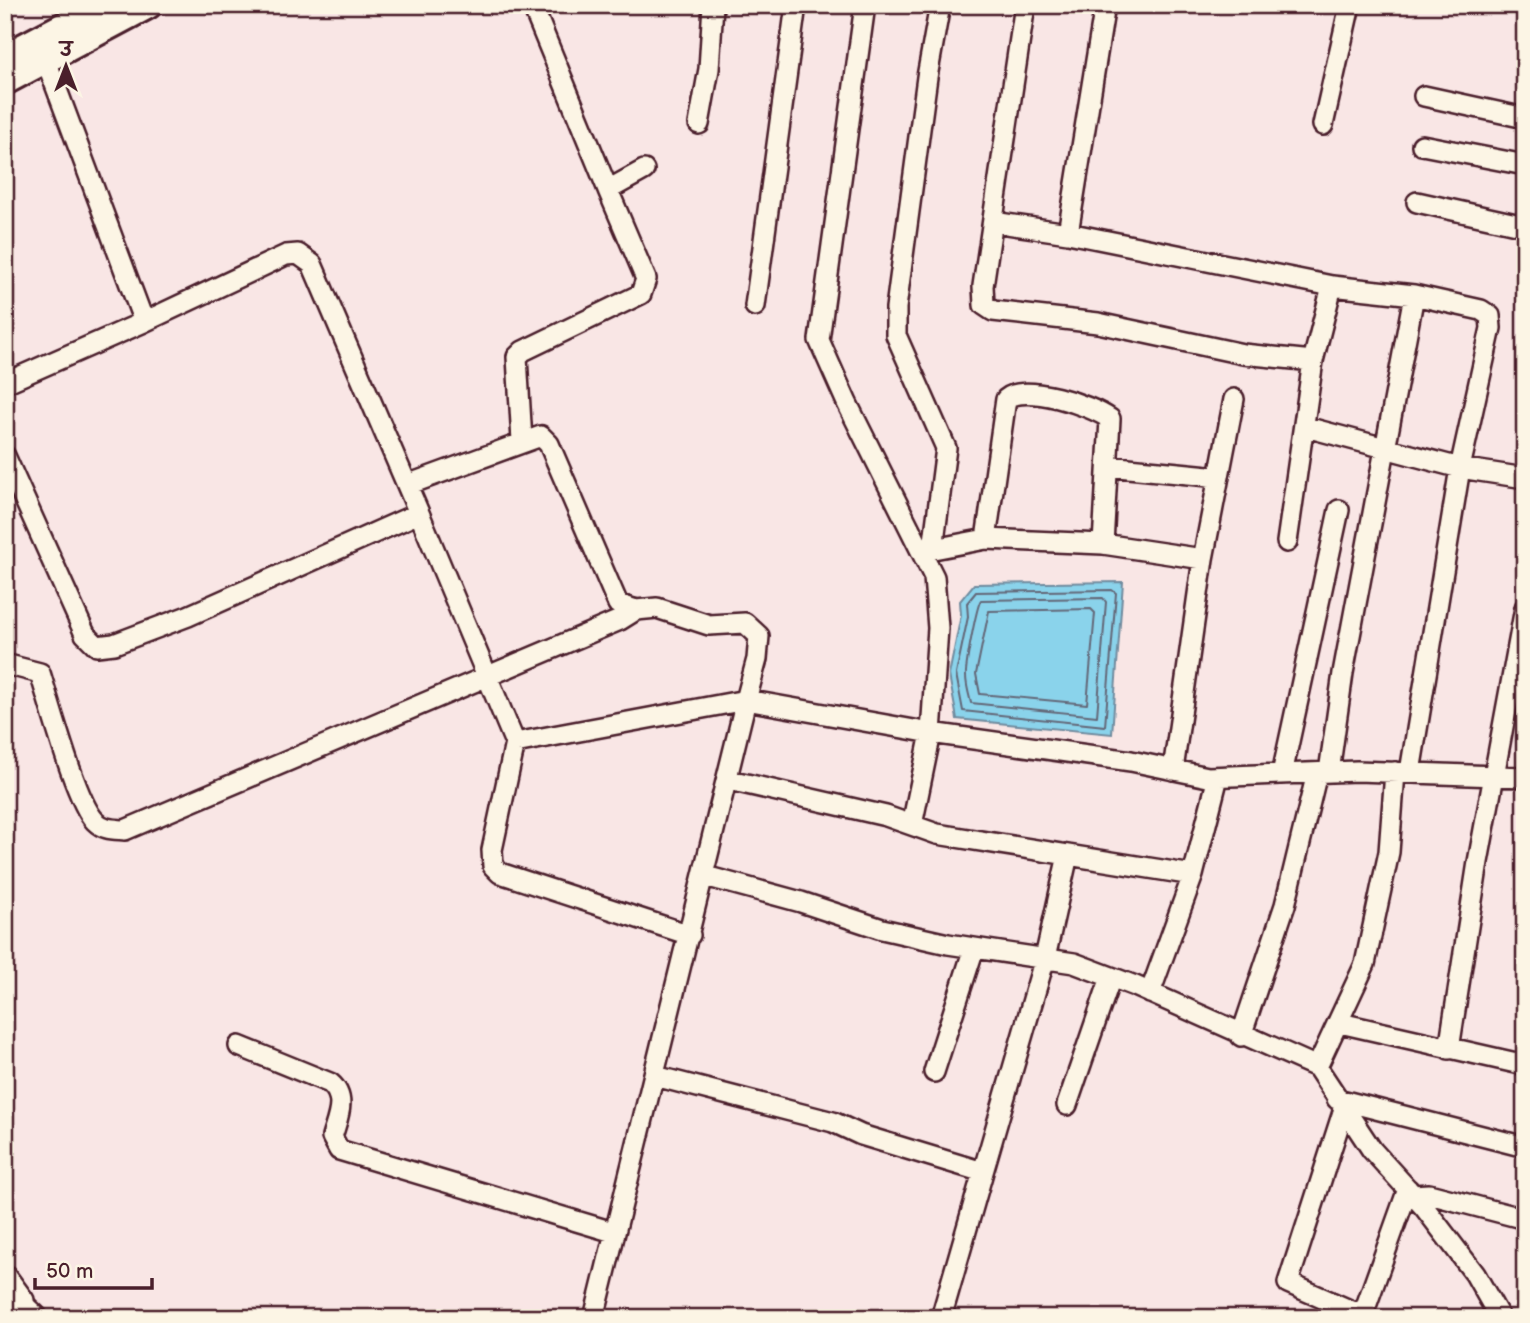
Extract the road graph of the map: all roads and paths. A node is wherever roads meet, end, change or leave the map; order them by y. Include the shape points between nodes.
1 (104, 5) edge
2 (148, 5) edge
3 (532, 5) edge
4 (713, 5) edge
5 (796, 5) edge
6 (865, 5) edge
7 (940, 5) edge
8 (1025, 5) edge
9 (1105, 5) edge
10 (1350, 5) edge
11 (42, 50) junction
12 (5, 57) edge
13 (5, 81) edge
14 (1424, 96) dead end
15 (1525, 118) edge
16 (699, 124) dead end
17 (1323, 125) dead end
18 (1422, 145) dead end
19 (1525, 165) edge
20 (644, 170) dead end
21 (608, 190) junction
22 (1417, 202) dead end
23 (993, 222) junction
24 (1525, 226) edge
25 (1068, 233) junction
26 (1332, 286) junction
27 (1414, 295) junction
28 (755, 306) dead end
29 (145, 322) junction
30 (1313, 362) junction
31 (5, 383) edge
32 (1234, 399) dead end
33 (1306, 427) junction
34 (522, 441) junction
35 (1385, 450) junction
36 (5, 456) edge
37 (1108, 466) junction
38 (1460, 468) junction
39 (1219, 477) junction
40 (1525, 478) edge
41 (407, 485) junction
42 (1339, 510) dead end
43 (419, 513) junction
44 (986, 539) junction
45 (1287, 541) dead end
46 (1103, 544) junction
47 (927, 550) junction
48 (1203, 559) junction
49 (1525, 608) edge
50 (636, 610) junction
51 (5, 664) edge
52 (488, 676) junction
53 (746, 700) junction
54 (931, 733) junction
55 (515, 743) junction
56 (1173, 770) junction
57 (1403, 772) junction
58 (1323, 773) junction
59 (1282, 774) junction
60 (1496, 776) junction
61 (1525, 776) edge
62 (1218, 777) junction
63 (729, 780) junction
64 (912, 825) junction
65 (1068, 855) junction
66 (1193, 875) junction
67 (705, 876) junction
68 (690, 935) junction
69 (974, 948) junction
70 (1045, 958) junction
71 (1111, 977) junction
72 (1150, 993) junction
73 (1340, 1023) junction
74 (1241, 1036) junction
75 (239, 1046) dead end
76 (1449, 1049) junction
77 (1525, 1065) edge
78 (1317, 1067) junction
79 (934, 1072) dead end
80 (655, 1076) junction
81 (1341, 1104) junction
82 (1067, 1105) dead end
83 (1525, 1147) edge
84 (983, 1172) junction
85 (1411, 1192) junction
86 (1525, 1219) edge
87 (613, 1232) junction
88 (5, 1273) edge
89 (5, 1292) edge
90 (35, 1318) edge
91 (594, 1318) edge
92 (941, 1318) edge
93 (1500, 1318) edge

1 - 11 highway
2 - 11 highway
3 - 21 street
4 - 16 street via 709,69
5 - 28 street
6 - 47 street via 820,340 847,403
7 - 47 street via 896,308 896,335 946,448
8 - 23 street
9 - 25 street
10 - 17 street
11 - 12 highway
11 - 13 highway
11 - 29 street
14 - 15 street
18 - 19 street
20 - 21 street
21 - 34 street via 645,286 641,294 517,357
22 - 24 street
23 - 25 street
23 - 30 street via 982,298 993,311 1098,323 1243,354
25 - 26 street
26 - 27 street
26 - 30 street
27 - 35 street
27 - 38 street via 1490,316
29 - 31 street
29 - 41 street via 286,255 298,254 312,264
30 - 33 street
32 - 39 street
33 - 35 street
33 - 45 street
34 - 41 street
34 - 50 street via 541,436 549,444 618,604
35 - 38 street
35 - 58 street
36 - 43 street via 85,634 97,646 188,616
37 - 39 street
37 - 44 street via 1110,419 1062,400 1025,391 1013,393 1006,399
37 - 46 street
38 - 40 street
38 - 57 street
39 - 48 street
41 - 43 street
42 - 59 street
43 - 52 street
44 - 46 street
44 - 47 street
46 - 48 street
47 - 54 street via 938,628
48 - 56 street
49 - 60 street
50 - 52 street
50 - 53 street via 657,608 709,625 746,623 759,636
51 - 52 street via 40,673 93,819 104,829 125,830
52 - 55 street
53 - 54 street
53 - 55 street
53 - 63 street
54 - 56 street
54 - 64 street
55 - 68 street via 492,850 493,866 500,873
56 - 62 street
57 - 58 street
57 - 60 street
57 - 73 street via 1365,964
58 - 59 street
58 - 74 street
59 - 62 street
60 - 61 street
60 - 76 street
62 - 66 street
63 - 64 street
63 - 67 street
64 - 65 street via 937,834
65 - 66 street
65 - 70 street
66 - 72 street
67 - 68 street
67 - 69 street via 882,929
68 - 80 street
69 - 70 street
69 - 79 street
70 - 71 street
70 - 84 street
71 - 72 street
71 - 82 street
72 - 74 street
73 - 76 street
73 - 78 street
74 - 78 street
75 - 87 street via 337,1089 341,1106 332,1138 339,1150
76 - 77 street
78 - 81 street
80 - 84 street via 833,1122
80 - 87 street
81 - 83 street
81 - 85 street via 1372,1150
81 - 85 street via 1288,1283 1354,1312 1366,1309
84 - 92 street
85 - 86 street
85 - 93 street via 1475,1274
87 - 91 street
88 - 90 street
89 - 90 highway

